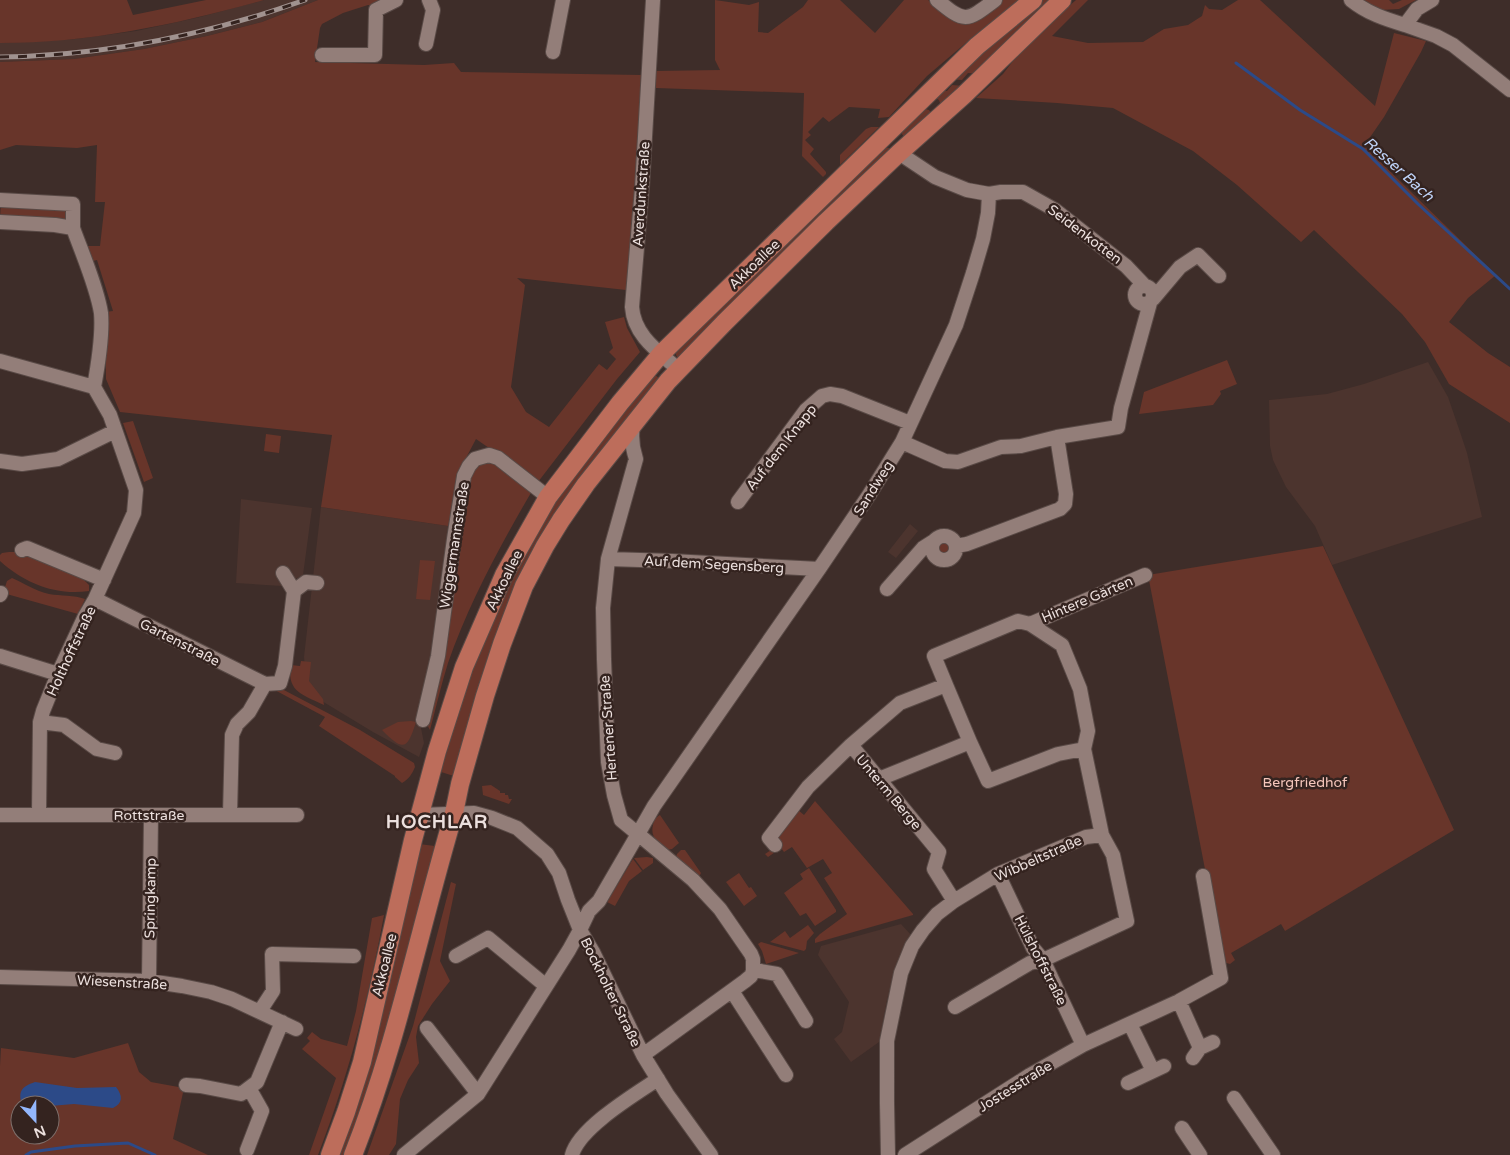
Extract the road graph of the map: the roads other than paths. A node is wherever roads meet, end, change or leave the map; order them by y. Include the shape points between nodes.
1 (396, 0) edge
2 (429, 0) edge
3 (563, 0) edge
4 (652, 0) edge
5 (937, 0) edge
6 (994, 0) edge
7 (1033, 0) edge
8 (1062, 0) edge
9 (1351, 0) edge
10 (1432, 0) edge
11 (1405, 25) junction
12 (426, 44) dead end
13 (553, 52) dead end
14 (322, 55) dead end
15 (1510, 90) edge
16 (912, 108) junction
17 (894, 126) junction
18 (917, 137) junction
19 (899, 153) junction
20 (989, 194) junction
21 (0, 200) edge
22 (0, 222) edge
23 (73, 228) junction
24 (1219, 276) dead end
25 (1152, 301) junction
26 (661, 354) junction
27 (0, 361) edge
28 (679, 370) junction
29 (94, 386) junction
30 (910, 423) junction
31 (633, 425) junction
32 (115, 431) junction
33 (1057, 436) junction
34 (902, 442) junction
35 (0, 461) edge
36 (548, 497) junction
37 (738, 502) dead end
38 (22, 550) dead end
39 (608, 560) junction
40 (820, 569) junction
41 (282, 573) dead end
42 (1145, 574) dead end
43 (104, 580) junction
44 (316, 583) dead end
45 (887, 590) dead end
46 (294, 591) junction
47 (96, 599) junction
48 (1030, 624) junction
49 (0, 656) edge
50 (58, 674) junction
51 (265, 684) junction
52 (946, 685) junction
53 (423, 720) dead end
54 (40, 722) junction
55 (970, 742) junction
56 (851, 745) junction
57 (1084, 749) junction
58 (115, 753) dead end
59 (879, 780) junction
60 (454, 813) junction
61 (230, 814) junction
62 (297, 814) dead end
63 (0, 815) edge
64 (39, 815) junction
65 (151, 815) junction
66 (420, 815) junction
67 (638, 834) junction
68 (1102, 836) junction
69 (775, 845) dead end
70 (998, 874) junction
71 (1203, 876) dead end
72 (954, 901) junction
73 (580, 930) junction
74 (354, 956) dead end
75 (456, 956) dead end
76 (1043, 960) junction
77 (753, 971) junction
78 (0, 977) edge
79 (149, 981) junction
80 (546, 986) junction
81 (732, 991) junction
82 (1179, 1001) junction
83 (955, 1007) dead end
84 (260, 1011) junction
85 (806, 1020) dead end
86 (282, 1022) junction
87 (1130, 1024) junction
88 (427, 1028) dead end
89 (296, 1029) dead end
90 (1083, 1045) junction
91 (1202, 1050) dead end
92 (643, 1055) junction
93 (786, 1075) dead end
94 (658, 1079) junction
95 (1128, 1083) dead end
96 (186, 1085) dead end
97 (249, 1088) junction
98 (478, 1094) junction
99 (1234, 1098) dead end
100 (1182, 1128) dead end
101 (247, 1150) dead end
102 (330, 1155) edge
103 (353, 1155) edge
104 (404, 1155) edge
105 (572, 1155) edge
106 (711, 1155) edge
107 (888, 1155) edge
108 (905, 1155) edge
109 (1200, 1155) edge
110 (1273, 1155) edge

1 - 14 street via 376,10 376,55
2 - 12 street via 433,10
3 - 13 street
4 - 26 street, Averdunkstraße via 643,179 632,307 638,330
5 - 6 street via 957,16 968,17
7 - 16 main road, Akkoallee via 977,46
8 - 18 main road, Akkoallee
9 - 11 street via 1384,19
10 - 11 street via 1417,9
11 - 15 street via 1453,45
16 - 17 main road, Akkoallee
16 - 18 main road, Akkoallee via 931,102 937,109
17 - 19 main road via 894,142
17 - 26 main road, Akkoallee
18 - 19 main road, Akkoallee
19 - 20 street via 935,177 967,190
19 - 28 main road, Akkoallee
20 - 25 street, Seidenkotten via 1023,192 1056,210 1153,290
20 - 30 street, Sandweg via 983,239 956,326
21 - 23 street via 73,204
22 - 23 street
23 - 29 street via 100,312
24 - 25 street via 1198,255 1180,266
25 - 33 street via 1118,427
26 - 28 street, Averdunkstraße
26 - 36 main road, Akkoallee
27 - 29 street
28 - 31 main road, Akkoallee
29 - 32 street, Holthoffstraße via 108,409
30 - 34 street, Sandweg
30 - 37 street, Auf dem Knapp via 842,396 822,396 806,410
31 - 39 street, Hertener Straße via 632,448 636,459
31 - 60 main road, Akkoallee via 561,520 524,586 485,696
32 - 35 street via 58,459 22,464
32 - 43 street, Holthoffstraße via 136,490 134,513
33 - 34 street via 1022,446 1001,447 958,462 945,461
33 - 45 street via 1065,504 990,536 956,546 956,552 945,560 934,554 934,542 923,548
34 - 40 street, Sandweg
36 - 53 street, Wiggermannstraße via 498,458 490,455 475,459 469,466 464,476 438,656
36 - 66 main road, Akkoallee via 504,575 464,667
38 - 43 street via 27,548
39 - 40 street, Auf dem Segensberg via 672,560
39 - 67 street, Hertener Straße via 603,617 608,762 621,820
40 - 67 street, Sandweg via 654,806
41 - 46 street
42 - 48 street, Hintere Gärten
43 - 47 street, Holthoffstraße
44 - 46 street via 306,582
46 - 51 street via 280,683
47 - 50 street, Holthoffstraße
47 - 51 street, Gartenstraße
48 - 52 street, Hintere Gärten via 1018,621 934,656
48 - 57 street, Hintere Gärten via 1062,645 1080,689 1088,731
49 - 50 street
50 - 54 street, Holthoffstraße
51 - 61 street via 232,735
52 - 55 street
52 - 56 street via 900,703
54 - 58 street via 64,725 97,749
54 - 64 street, Holthoffstraße
55 - 57 street via 988,782 1058,754
55 - 59 street
56 - 59 street, Unterm Berge
56 - 69 street, Unterm Berge via 808,787 769,838
57 - 68 street, Hintere Gärten
59 - 72 street, Unterm Berge via 939,852 934,869
60 - 66 street
60 - 73 street, Bockholter Straße via 474,813 517,828 547,854 559,873
60 - 103 main road, Akkoallee via 402,1009
61 - 62 street, Rottstraße
61 - 65 street, Rottstraße
63 - 64 street, Rottstraße
64 - 65 street, Rottstraße
65 - 79 street, Springkamp
66 - 102 main road, Akkoallee via 362,1062
67 - 73 street
67 - 77 street, Hertener Straße via 693,880 720,909 751,954
68 - 70 street, Wibbeltstraße via 1086,836
68 - 76 street, Hintere Gärten via 1113,855 1126,921
70 - 72 street, Wibbeltstraße
70 - 76 street, Hülshoffstraße via 1033,948
71 - 82 street, Jostesstraße via 1221,978
72 - 107 street, Wibbeltstraße via 923,930 912,946 901,973 887,1041
73 - 80 street
73 - 92 street, Bockholter Straße
74 - 84 street via 272,954 273,991
75 - 80 street via 488,938
76 - 83 street via 1030,963
76 - 90 street, Hülshoffstraße
77 - 81 street
77 - 85 street via 777,974
78 - 79 street, Wiesenstraße
79 - 84 street, Wiesenstraße via 211,992
80 - 98 street
81 - 92 street
81 - 93 street
82 - 87 street, Jostesstraße
82 - 91 street
84 - 86 street, Wiesenstraße
86 - 89 street, Wiesenstraße
86 - 97 street via 257,1082
87 - 90 street, Jostesstraße
87 - 95 street via 1158,1069
88 - 98 street
90 - 108 street, Jostesstraße
92 - 94 street, Bockholter Straße
94 - 105 street via 586,1131
94 - 106 street, Bockholter Straße
96 - 97 street via 241,1094
97 - 101 street via 262,1111
98 - 104 street
99 - 110 street
100 - 109 street

